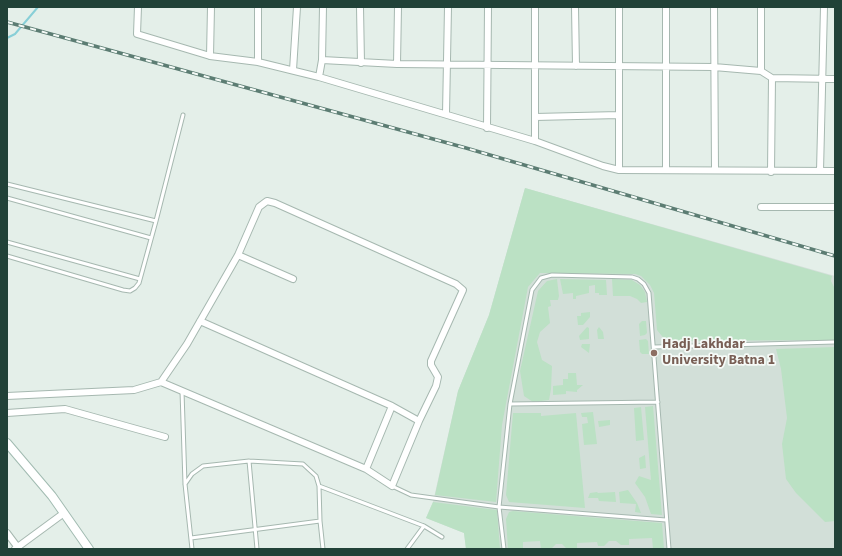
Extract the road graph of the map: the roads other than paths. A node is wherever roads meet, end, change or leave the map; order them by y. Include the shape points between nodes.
1 (138, 7) edge
2 (211, 7) edge
3 (258, 7) edge
4 (297, 7) edge
5 (323, 7) edge
6 (360, 7) edge
7 (398, 7) edge
8 (448, 7) edge
9 (488, 7) edge
10 (535, 7) edge
11 (575, 7) edge
12 (619, 7) edge
13 (666, 7) edge
14 (714, 7) edge
15 (761, 7) edge
16 (824, 7) edge
17 (210, 56) junction
18 (322, 60) junction
19 (258, 62) junction
20 (360, 63) junction
21 (397, 64) junction
22 (448, 64) junction
23 (489, 66) junction
24 (534, 66) junction
25 (576, 66) junction
26 (619, 66) junction
27 (666, 66) junction
28 (714, 67) junction
29 (293, 70) junction
30 (761, 71) junction
31 (319, 77) junction
32 (772, 78) junction
33 (835, 79) edge
34 (823, 80) junction
35 (446, 114) junction
36 (183, 115) dead end
37 (619, 115) junction
38 (535, 117) junction
39 (487, 128) junction
40 (535, 141) junction
41 (619, 170) junction
42 (666, 170) junction
43 (714, 170) junction
44 (820, 171) junction
45 (835, 171) edge
46 (771, 172) junction
47 (7, 184) edge
48 (7, 198) edge
49 (761, 207) dead end
50 (835, 207) edge
51 (156, 221) junction
52 (151, 238) junction
53 (7, 242) edge
54 (238, 255) junction
55 (7, 256) edge
56 (140, 279) junction
57 (293, 279) dead end
58 (200, 321) junction
59 (835, 342) edge
60 (654, 347) junction
61 (161, 382) junction
62 (182, 390) junction
63 (7, 396) edge
64 (658, 402) junction
65 (510, 404) junction
66 (392, 406) junction
67 (7, 413) edge
68 (419, 420) junction
69 (165, 437) dead end
70 (7, 444) edge
71 (249, 462) junction
72 (366, 469) junction
73 (185, 484) junction
74 (319, 486) junction
75 (392, 486) junction
76 (499, 507) junction
77 (64, 513) junction
78 (320, 520) junction
79 (666, 520) junction
80 (424, 526) junction
81 (255, 529) junction
82 (7, 533) edge
83 (442, 537) dead end
84 (191, 538) junction
85 (17, 548) edge
86 (89, 549) edge
87 (192, 549) edge
88 (257, 549) edge
89 (323, 549) edge
90 (407, 549) edge
91 (504, 549) edge
92 (669, 549) edge

1 - 17 street via 137,34
2 - 17 street
3 - 19 street
4 - 29 street
5 - 18 street
6 - 20 street
7 - 21 street
8 - 22 street
9 - 23 street
10 - 24 street
11 - 25 street
12 - 26 street
13 - 27 street
14 - 28 street
15 - 30 street
16 - 34 street
17 - 19 street
18 - 20 street
18 - 31 street
19 - 29 street
20 - 21 street
21 - 22 street
22 - 23 street
22 - 35 street
23 - 24 street
23 - 39 street
24 - 25 street
24 - 38 street
25 - 26 street
26 - 27 street
26 - 37 street
27 - 28 street
27 - 42 street
28 - 30 street
28 - 43 street
29 - 31 street
30 - 32 street
31 - 35 street
32 - 34 street
32 - 46 street
33 - 34 street
34 - 44 street
35 - 39 street
36 - 51 lane
37 - 38 street
37 - 41 street
38 - 40 street
39 - 40 street
40 - 41 street
41 - 42 street
42 - 43 street
43 - 46 street
44 - 45 street
44 - 46 street
47 - 51 lane
48 - 52 lane
49 - 50 street
51 - 52 lane
52 - 56 lane
53 - 56 lane
54 - 57 street
54 - 58 street
54 - 68 street via 259,207 267,201 461,287 463,293 431,361 438,377
55 - 56 lane via 127,291 136,288
58 - 61 street
58 - 66 street
59 - 60 lane
60 - 64 lane
60 - 65 lane via 649,293 638,279 552,276 540,278 532,290
61 - 62 street
61 - 63 street via 134,390
62 - 72 street
62 - 73 lane
64 - 65 lane
64 - 79 lane
65 - 76 lane
66 - 68 street
66 - 72 street
67 - 69 street via 65,409
68 - 75 street
70 - 77 street
71 - 73 lane via 203,466 192,474
71 - 74 lane via 303,464 316,476
71 - 81 lane
72 - 75 street
73 - 84 lane
74 - 78 lane
74 - 80 lane
75 - 76 lane via 410,495
76 - 79 lane
76 - 91 lane
77 - 85 street
77 - 86 street
78 - 81 lane
78 - 89 lane
79 - 92 lane
80 - 83 lane
80 - 90 lane
81 - 84 lane
81 - 88 lane
82 - 85 street
84 - 87 lane

